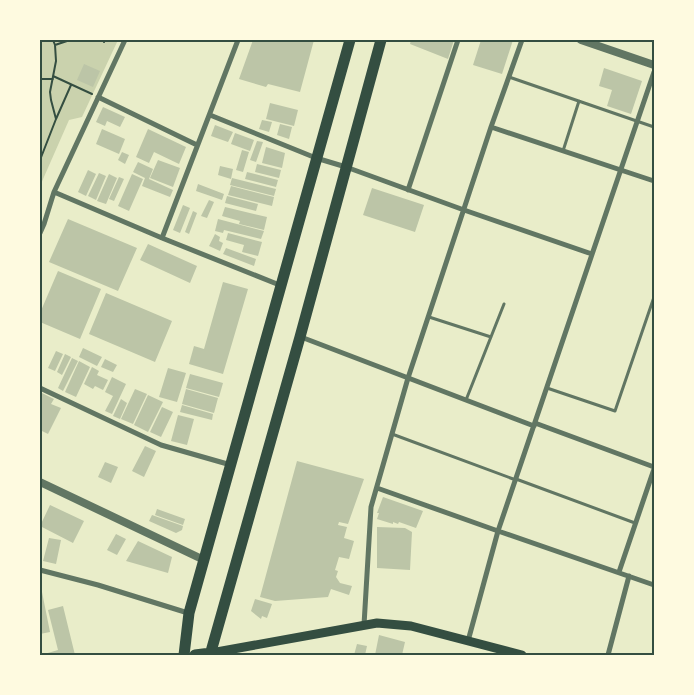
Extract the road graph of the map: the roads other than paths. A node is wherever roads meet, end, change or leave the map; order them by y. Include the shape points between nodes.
1 (126, 40) edge
2 (238, 40) edge
3 (350, 40) edge
4 (381, 40) edge
5 (458, 40) edge
6 (522, 40) edge
7 (581, 40) edge
8 (654, 65) edge
9 (654, 72) edge
10 (509, 77) junction
11 (98, 97) junction
12 (579, 101) junction
13 (210, 115) junction
14 (638, 121) junction
15 (491, 126) junction
16 (654, 127) edge
17 (197, 145) junction
18 (563, 151) junction
19 (316, 158) junction
20 (346, 167) junction
21 (622, 170) junction
22 (654, 181) edge
23 (408, 190) junction
24 (54, 192) junction
25 (464, 210) junction
26 (40, 233) edge
27 (162, 238) junction
28 (592, 254) junction
29 (282, 286) junction
30 (654, 297) edge
31 (504, 304) dead end
32 (428, 317) junction
33 (300, 337) junction
34 (491, 337) junction
35 (408, 378) junction
36 (40, 388) edge
37 (547, 388) junction
38 (466, 400) junction
39 (534, 425) junction
40 (392, 434) junction
41 (231, 466) junction
42 (654, 468) edge
43 (516, 479) junction
44 (40, 482) edge
45 (377, 488) junction
46 (636, 523) junction
47 (498, 531) junction
48 (204, 560) junction
49 (40, 570) edge
50 (619, 572) junction
51 (629, 576) junction
52 (654, 585) edge
53 (189, 613) junction
54 (364, 625) junction
55 (468, 641) junction
56 (211, 654) edge
57 (184, 655) edge
58 (195, 655) edge
59 (522, 655) edge
60 (608, 655) edge

1 - 11 street
2 - 13 street
3 - 19 highway
4 - 20 highway
5 - 23 street
6 - 10 street
7 - 8 street
9 - 14 street
10 - 12 lane
10 - 15 street
11 - 17 street
11 - 24 street
12 - 14 lane
12 - 18 lane
13 - 17 street
13 - 19 street
14 - 16 lane
14 - 21 street
15 - 18 street
15 - 25 street
17 - 27 street
18 - 21 street
19 - 20 street
19 - 29 highway
20 - 23 street
20 - 33 highway
21 - 22 street
21 - 28 street
23 - 25 street
24 - 26 street
24 - 27 street
25 - 28 street
25 - 32 street
27 - 29 street
28 - 37 street
29 - 41 highway
30 - 37 lane via 615,411
31 - 34 lane
32 - 34 lane
32 - 35 street
33 - 35 street
33 - 56 highway
34 - 38 lane
35 - 38 street
35 - 40 street
36 - 41 street via 161,445
37 - 39 street
38 - 39 street
39 - 42 street
39 - 43 street
40 - 43 lane
40 - 45 street
41 - 48 highway
42 - 46 street
43 - 46 lane
43 - 47 street
44 - 48 street
45 - 47 street
45 - 54 street via 371,507
46 - 50 street
47 - 50 street
47 - 55 street
48 - 53 highway
49 - 53 street
50 - 51 street
51 - 52 street
51 - 60 street
53 - 57 highway
54 - 55 main road via 391,623 411,626
54 - 56 main road
55 - 59 main road
56 - 58 highway

